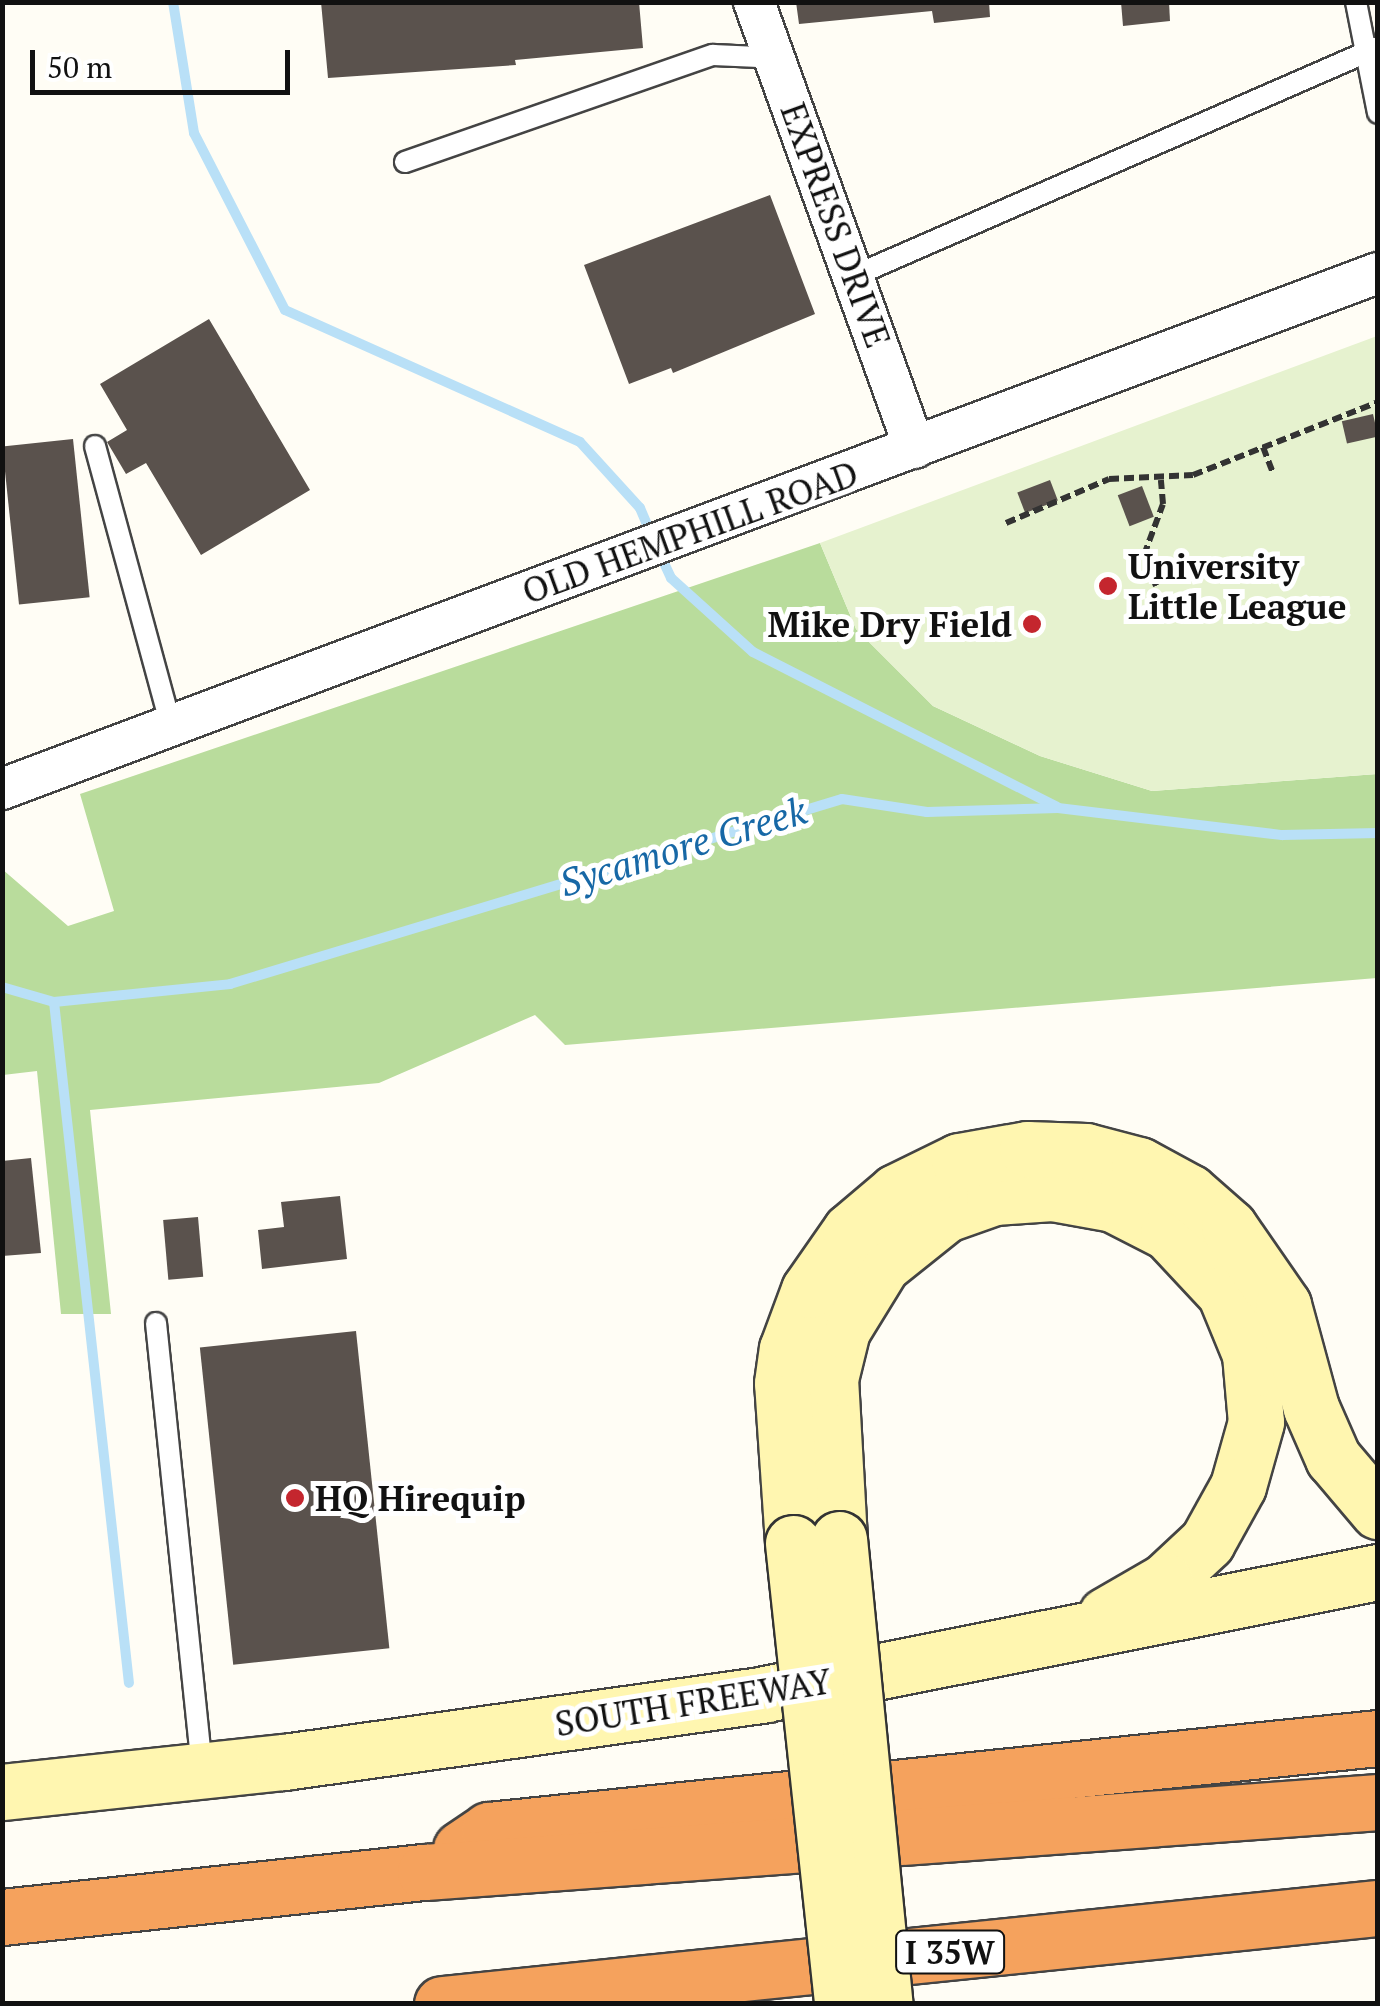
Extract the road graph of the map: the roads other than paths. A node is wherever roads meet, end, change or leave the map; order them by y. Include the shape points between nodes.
1 (754, 2) edge
2 (1356, 2) edge
3 (1370, 48) edge
4 (779, 67) junction
5 (1378, 113) edge
6 (406, 162) dead end
7 (1378, 273) edge
8 (856, 275) junction
9 (95, 446) dead end
10 (915, 448) junction
11 (170, 725) junction
12 (2, 789) edge
13 (156, 1323) dead end
14 (1378, 1511) edge
15 (816, 1541) junction
16 (1378, 1572) edge
17 (1065, 1638) junction
18 (1378, 1738) edge
19 (202, 1771) junction
20 (2, 1792) edge
21 (1378, 1802) edge
22 (424, 1872) junction
23 (1378, 1908) edge
24 (2, 1917) edge
25 (537, 2000) edge
26 (442, 2004) edge
27 (842, 2004) edge
28 (885, 2004) edge

1 - 4 street, EXPRESS DRIVE
2 - 3 lane
3 - 5 lane
3 - 8 lane
4 - 6 lane via 759,58 713,55
4 - 8 street, EXPRESS DRIVE
7 - 10 street, OLD HEMPHILL ROAD
8 - 10 street, EXPRESS DRIVE
9 - 11 lane
10 - 11 street, OLD HEMPHILL ROAD
11 - 12 street, OLD HEMPHILL ROAD
13 - 19 lane
14 - 15 main road via 1333,1458 1311,1408 1283,1305 1229,1227 1178,1185 1139,1165 1086,1151 1027,1149 958,1162 896,1192 850,1232 809,1290 786,1349 782,1383
15 - 17 main road via 830,1379 842,1330 882,1265 946,1214 994,1197 1080,1196 1141,1216 1190,1250 1225,1293 1250,1354 1256,1422 1238,1486 1207,1542 1165,1581
15 - 27 main road, bridge
15 - 28 main road, bridge
16 - 17 main road, SOUTH FREEWAY
17 - 19 main road, SOUTH FREEWAY via 764,1694
18 - 22 highway via 489,1830
19 - 20 main road, SOUTH FREEWAY
21 - 22 highway
22 - 24 highway
23 - 25 highway, I 35W
25 - 26 highway, I 35W

